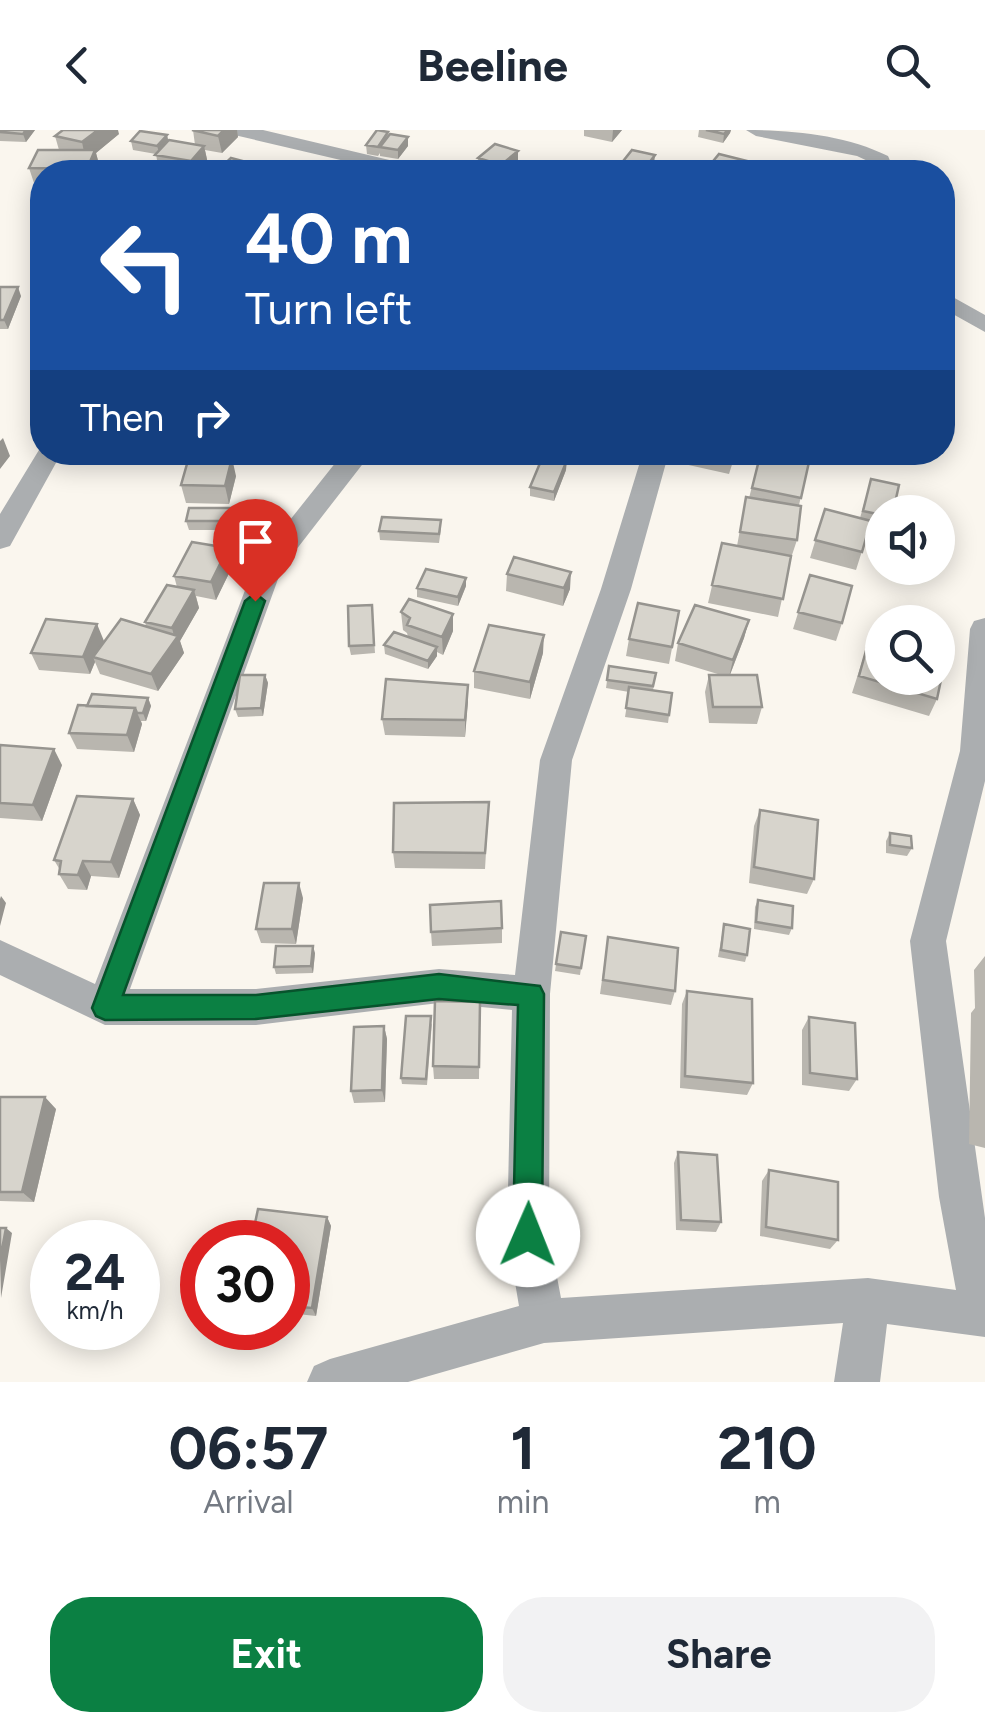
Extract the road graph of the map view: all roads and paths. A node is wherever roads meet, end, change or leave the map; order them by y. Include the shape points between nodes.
1 (237, 130) edge
2 (756, 130) edge
3 (316, 148) junction
4 (303, 160) edge
5 (366, 160) edge
6 (881, 160) edge
7 (955, 306) edge
8 (985, 325) edge
9 (42, 465) edge
10 (348, 465) edge
11 (652, 465) edge
12 (0, 539) edge
13 (985, 629) edge
14 (980, 752) edge
15 (0, 957) edge
16 (531, 994) junction
17 (105, 1008) junction
18 (868, 1300) junction
19 (984, 1315) edge
20 (544, 1321) junction
21 (330, 1382) edge
22 (856, 1382) edge

1 - 3 street
2 - 6 street
3 - 4 street
3 - 5 street
7 - 8 street
9 - 12 street
10 - 17 street via 268,564
11 - 16 street via 556,760
13 - 14 street
14 - 19 street via 928,941 960,1197
15 - 17 street
16 - 17 street via 439,986 256,1007
16 - 20 street via 528,1235
18 - 19 street
18 - 20 street
18 - 22 street
20 - 21 street

